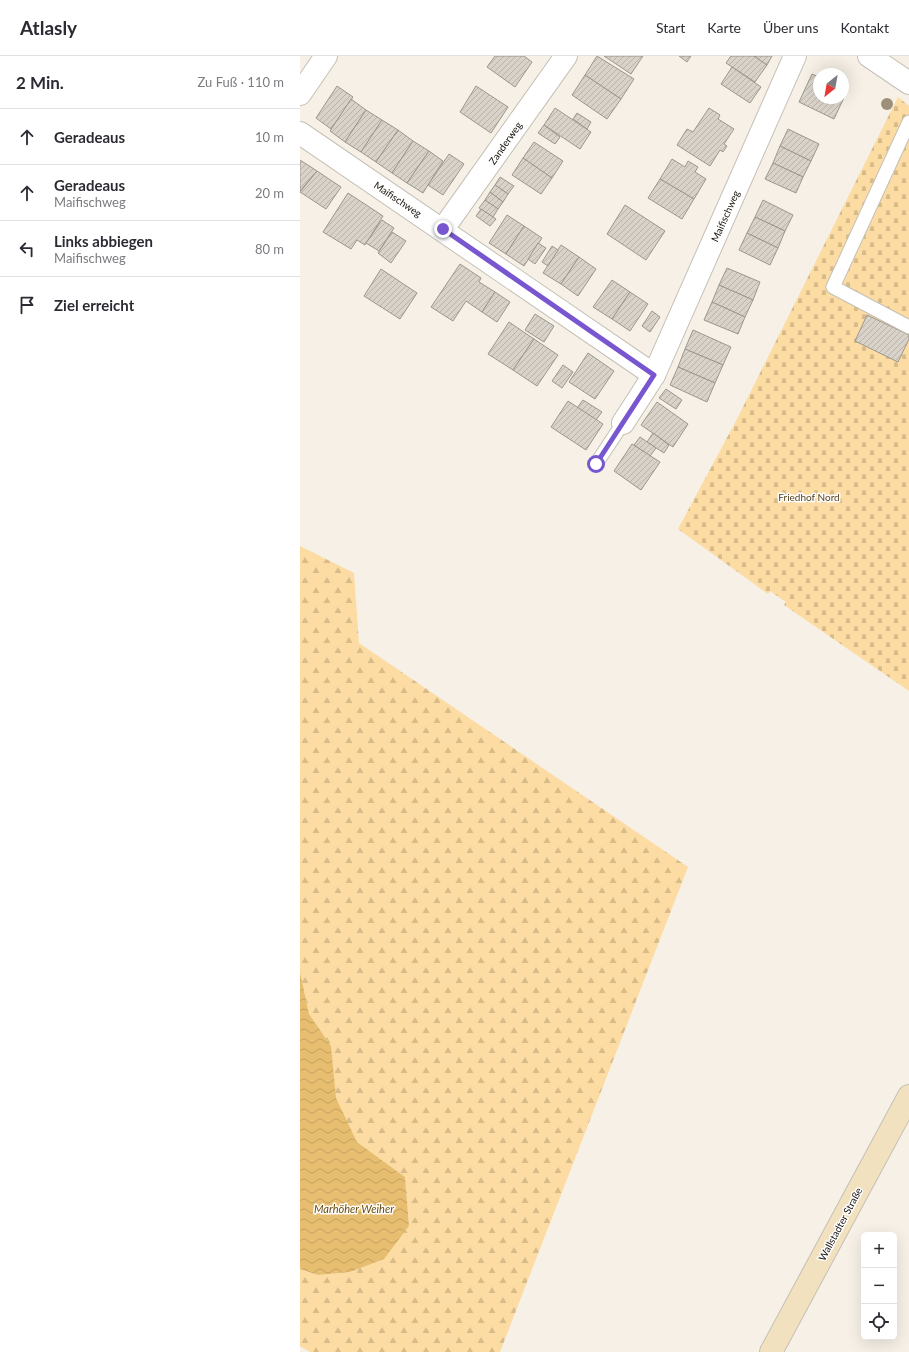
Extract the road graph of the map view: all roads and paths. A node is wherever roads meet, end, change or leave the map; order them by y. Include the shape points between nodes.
1 (326, 56) edge
2 (566, 56) edge
3 (795, 56) edge
4 (869, 56) edge
5 (909, 83) edge
6 (300, 94) edge
7 (909, 122) edge
8 (300, 133) edge
9 (443, 229) junction
10 (909, 327) edge
11 (654, 375) junction
12 (623, 423) joint
13 (596, 464) dead end
14 (909, 1096) edge
15 (771, 1352) edge

1 - 6 street
2 - 9 street, Zanderweg
3 - 11 street, Maifischweg
4 - 5 street
7 - 10 lane via 833,287
8 - 9 street, Maifischweg
9 - 11 street, Maifischweg
11 - 12 street, Maifischweg
12 - 13 lane
14 - 15 main road, Wallstadter Straße

